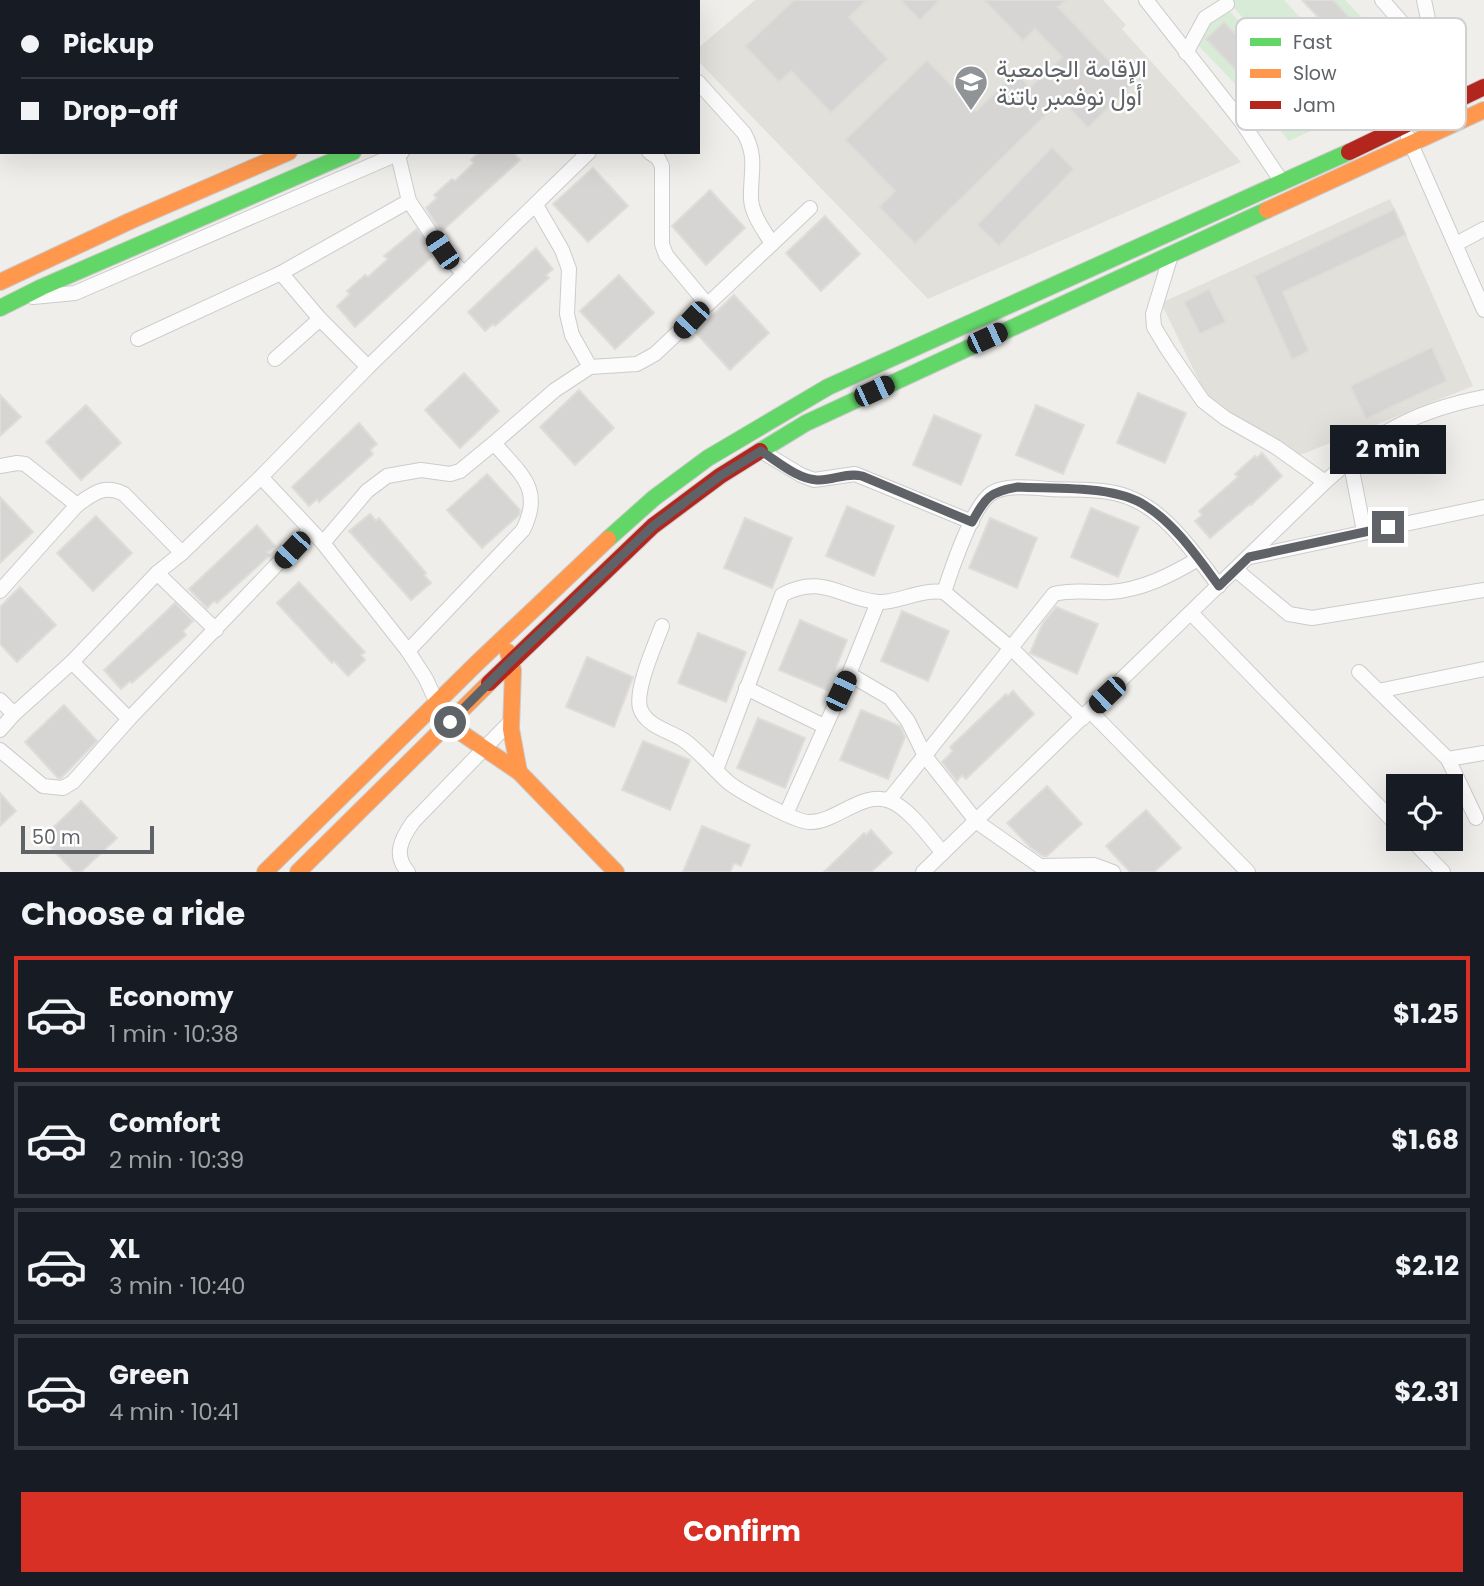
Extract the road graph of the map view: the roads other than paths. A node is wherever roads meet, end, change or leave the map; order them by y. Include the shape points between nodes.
1 (1146, 0) edge
2 (1382, 0) edge
3 (1424, 0) edge
4 (1227, 4) dead end
5 (1398, 18) edge
6 (1428, 18) edge
7 (1186, 53) junction
8 (700, 84) edge
9 (1484, 87) edge
10 (1466, 96) edge
11 (1484, 110) edge
12 (1236, 115) edge
13 (1466, 119) edge
14 (1247, 130) edge
15 (1396, 130) edge
16 (1405, 130) edge
17 (1443, 130) edge
18 (1413, 145) junction
19 (284, 154) edge
20 (348, 154) edge
21 (400, 154) edge
22 (587, 154) edge
23 (652, 154) edge
24 (1282, 182) junction
25 (409, 201) junction
26 (536, 205) junction
27 (810, 208) dead end
28 (1484, 229) edge
29 (772, 244) junction
30 (1456, 244) junction
31 (1171, 255) junction
32 (281, 273) junction
33 (464, 274) junction
34 (0, 282) edge
35 (21, 298) junction
36 (706, 303) junction
37 (0, 308) edge
38 (1484, 310) edge
39 (320, 319) junction
40 (138, 339) dead end
41 (275, 359) dead end
42 (368, 367) junction
43 (590, 367) junction
44 (1484, 397) edge
45 (494, 443) junction
46 (761, 451) junction
47 (1350, 460) junction
48 (0, 466) edge
49 (261, 477) junction
50 (1325, 482) junction
51 (77, 505) junction
52 (1484, 507) edge
53 (972, 522) junction
54 (310, 530) junction
55 (1364, 531) junction
56 (323, 543) junction
57 (182, 553) junction
58 (1249, 557) junction
59 (1198, 559) junction
60 (1236, 570) junction
61 (157, 573) junction
62 (1219, 586) junction
63 (1484, 590) edge
64 (0, 591) edge
65 (944, 592) junction
66 (878, 602) junction
67 (1191, 613) junction
68 (662, 626) dead end
69 (216, 630) junction
70 (502, 638) junction
71 (1012, 649) junction
72 (408, 651) junction
73 (512, 660) junction
74 (72, 662) junction
75 (1484, 670) edge
76 (1359, 672) dead end
77 (849, 674) junction
78 (746, 688) junction
79 (1378, 691) junction
80 (0, 700) edge
81 (436, 701) junction
82 (14, 714) junction
83 (1086, 714) junction
84 (129, 719) junction
85 (450, 722) junction
86 (510, 722) junction
87 (824, 726) junction
88 (0, 730) edge
89 (483, 747) junction
90 (0, 750) edge
91 (1484, 753) edge
92 (925, 757) junction
93 (1448, 760) junction
94 (716, 770) junction
95 (519, 772) junction
96 (889, 800) junction
97 (786, 814) junction
98 (1386, 814) edge
99 (1476, 818) dead end
100 (977, 822) junction
101 (1423, 851) edge
102 (943, 853) junction
103 (1243, 871) edge
104 (265, 872) edge
105 (298, 872) edge
106 (408, 872) edge
107 (616, 872) edge
108 (923, 872) edge
109 (1113, 872) edge
110 (1443, 872) edge

1 - 7 street
2 - 5 street
3 - 6 street
4 - 7 street via 1205,18
7 - 12 street
8 - 29 street via 750,143 754,212
9 - 10 main road
11 - 13 main road
14 - 24 street
15 - 24 main road
16 - 18 street
17 - 18 main road
18 - 30 street
18 - 31 main road
19 - 34 main road
20 - 35 main road
21 - 25 street
21 - 35 street via 75,293
22 - 26 street
23 - 36 street via 662,166 662,244
24 - 70 main road via 828,387 765,421 637,512
25 - 32 street
25 - 33 street
26 - 33 street
26 - 43 street via 569,269 567,314 572,335
27 - 29 street
28 - 30 street
29 - 36 street
30 - 38 street
31 - 46 main road via 806,423
31 - 50 street via 1153,314 1154,327 1168,350 1203,401
32 - 39 street
32 - 40 street
33 - 42 street
35 - 37 main road
36 - 43 street via 676,336 637,364
39 - 41 street
39 - 42 street
42 - 49 street
43 - 45 street via 555,390
44 - 47 street via 1460,401 1391,429
45 - 56 street via 460,471 421,470 387,476 367,491
45 - 72 street via 529,486 533,505 529,518 523,530
46 - 53 street via 814,480 862,476
46 - 73 main road via 653,526
47 - 50 street
47 - 55 street
48 - 51 street via 25,464
49 - 54 street
49 - 57 street
50 - 58 street
51 - 57 street via 93,493 114,489
51 - 64 street
52 - 55 street
53 - 59 street via 983,501 1006,489 1110,492 1145,505
53 - 65 street
54 - 56 street
54 - 69 street
55 - 58 street
56 - 72 street
57 - 61 street
58 - 60 street
59 - 62 street
59 - 71 street via 1141,587 1054,594
60 - 62 street
60 - 63 street via 1289,614 1303,618
61 - 69 street
61 - 74 street
62 - 67 street
65 - 66 street
65 - 71 street
66 - 77 street
66 - 78 street via 828,587 792,589 782,595
67 - 83 street
67 - 98 street
68 - 94 street via 642,686 640,707 648,721 683,739
69 - 84 street
70 - 73 main road
70 - 81 main road
71 - 83 street
71 - 92 street
72 - 81 street
73 - 85 main road
73 - 86 main road
74 - 82 street
74 - 84 street
75 - 79 street
76 - 79 street
77 - 87 street
77 - 92 street via 890,698
78 - 87 street
78 - 94 street
79 - 93 street
80 - 82 street
81 - 85 main road
81 - 104 main road
82 - 88 street
83 - 100 street
83 - 103 street
84 - 90 street via 63,788 43,786
85 - 89 main road
85 - 105 main road
86 - 89 street
86 - 95 main road
87 - 97 street
89 - 95 main road
89 - 106 street via 404,836 399,853
91 - 93 street
92 - 96 street
92 - 100 street
93 - 99 street
94 - 97 street via 738,789
95 - 107 main road
96 - 97 street via 855,805 824,821 802,821
96 - 102 street
100 - 102 street
100 - 109 street via 1040,866 1094,865
101 - 110 street
102 - 108 street

